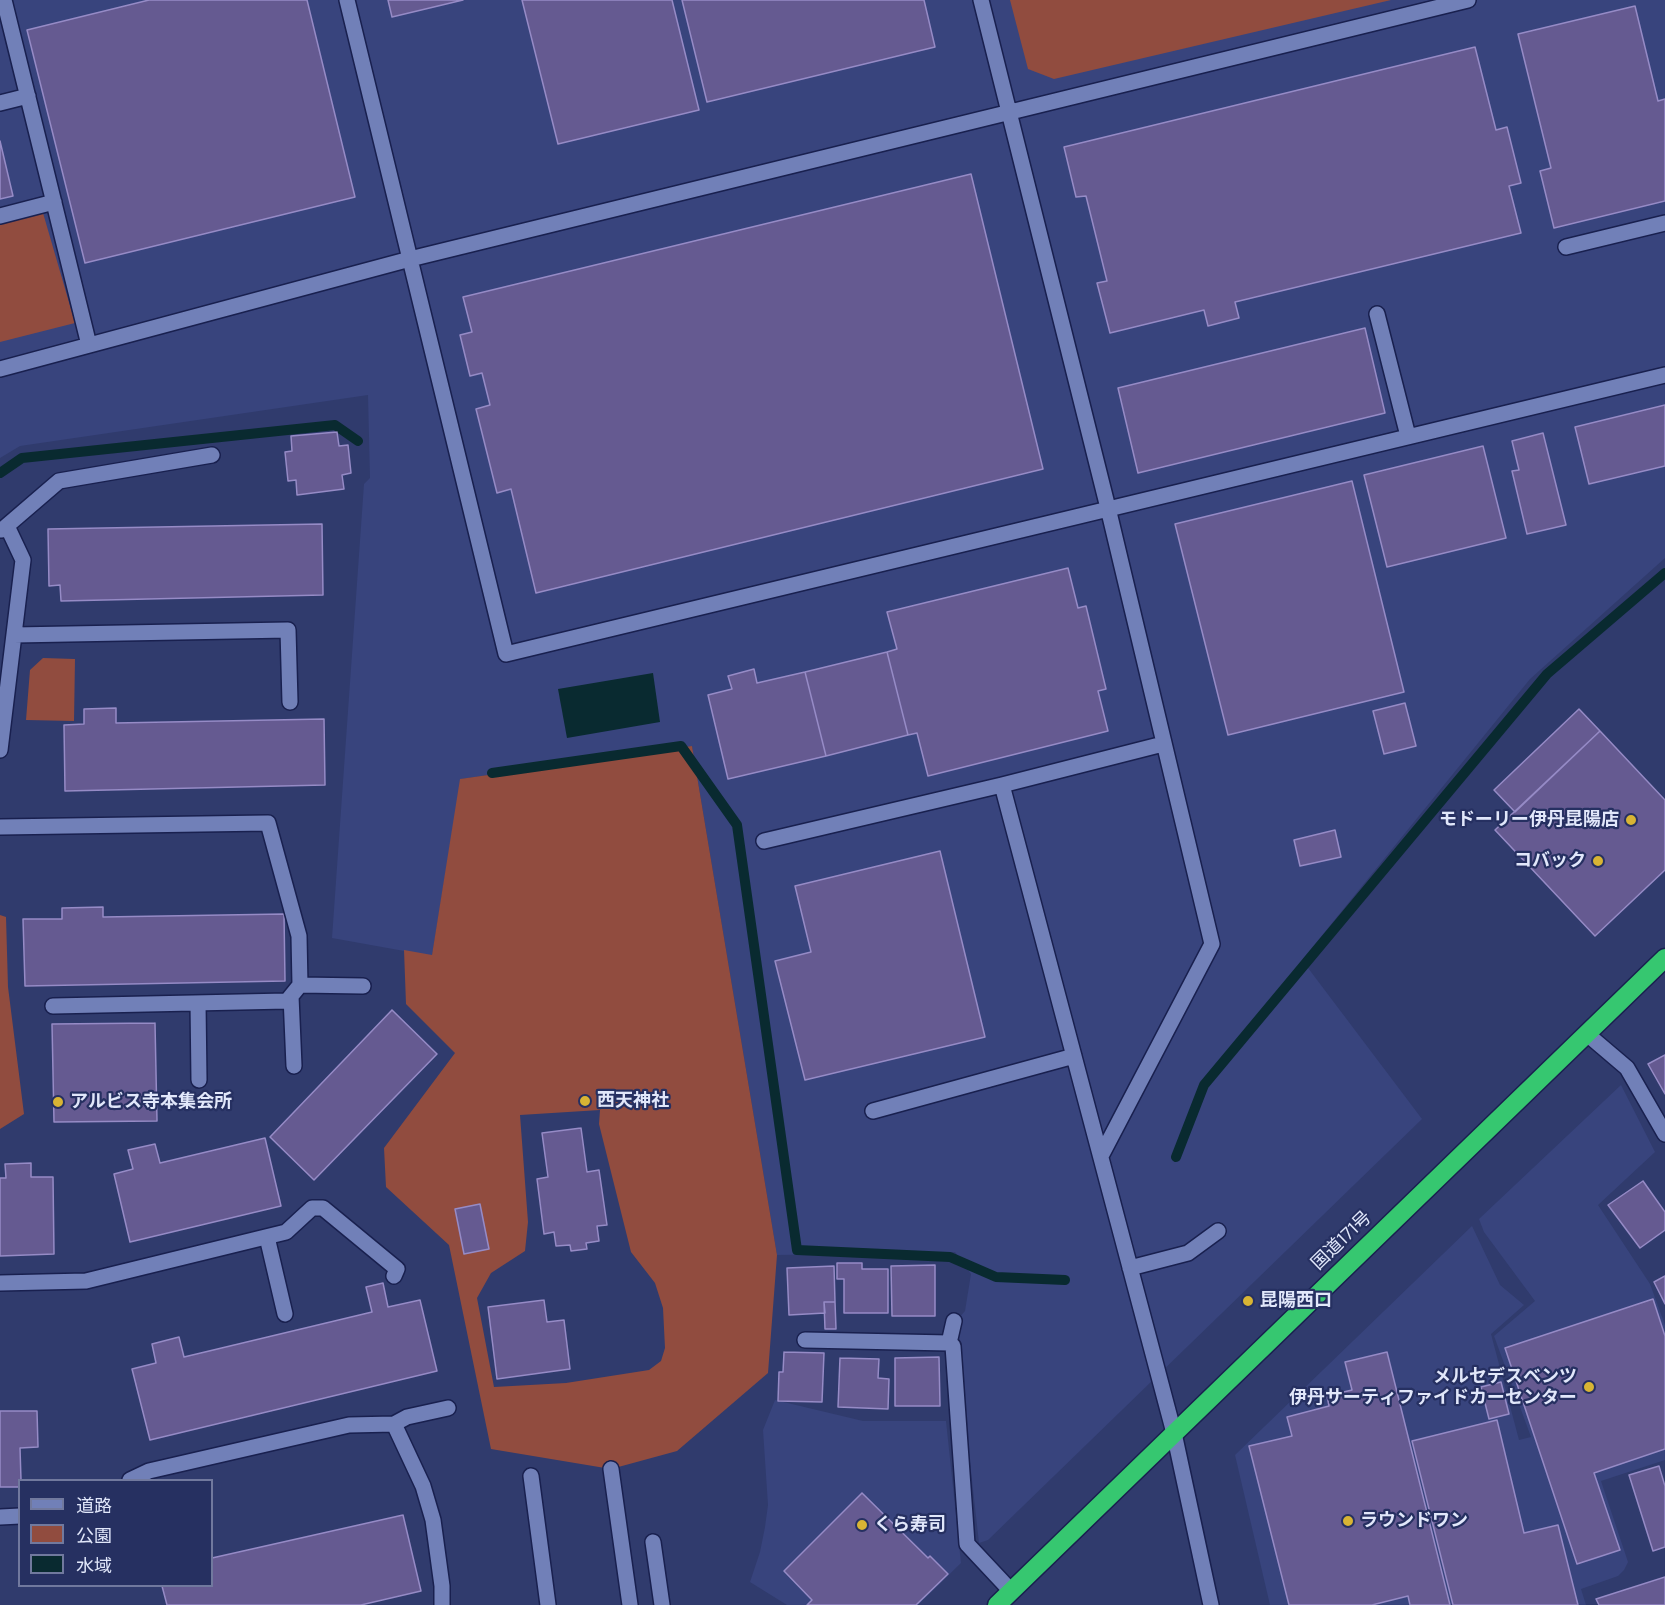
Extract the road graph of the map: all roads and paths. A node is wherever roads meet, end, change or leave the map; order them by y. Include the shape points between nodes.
1 (2, 0) edge
2 (347, 0) edge
3 (981, 0) edge
4 (1468, 0) edge
5 (28, 96) junction
6 (0, 104) edge
7 (1008, 111) junction
8 (54, 202) junction
9 (0, 216) edge
10 (1665, 223) edge
11 (1566, 247) dead end
12 (410, 259) junction
13 (1377, 314) dead end
14 (89, 345) junction
15 (0, 369) edge
16 (1665, 375) edge
17 (1408, 436) junction
18 (212, 455) dead end
19 (1108, 508) junction
20 (3, 528) edge
21 (14, 635) junction
22 (4, 684) edge
23 (290, 702) dead end
24 (1163, 744) junction
25 (0, 750) edge
26 (1002, 785) junction
27 (0, 827) edge
28 (764, 841) dead end
29 (1665, 958) edge
30 (363, 986) dead end
31 (296, 990) junction
32 (198, 1003) junction
33 (53, 1006) dead end
34 (1587, 1034) junction
35 (1074, 1056) junction
36 (294, 1066) dead end
37 (200, 1080) dead end
38 (873, 1112) dead end
39 (1665, 1134) edge
40 (1101, 1156) junction
41 (1218, 1231) dead end
42 (267, 1237) junction
43 (1130, 1268) junction
44 (394, 1276) dead end
45 (0, 1283) edge
46 (285, 1314) dead end
47 (954, 1321) dead end
48 (805, 1340) dead end
49 (949, 1343) junction
50 (448, 1408) dead end
51 (394, 1424) junction
52 (1174, 1433) junction
53 (611, 1469) dead end
54 (531, 1476) dead end
55 (132, 1479) edge
56 (18, 1516) edge
57 (0, 1517) edge
58 (653, 1542) dead end
59 (1011, 1591) junction
60 (442, 1605) edge
61 (548, 1605) edge
62 (630, 1605) edge
63 (662, 1605) edge
64 (997, 1605) edge
65 (1211, 1605) edge

1 - 5 street
2 - 12 street
3 - 7 street
4 - 7 street
5 - 6 street
5 - 8 street
7 - 12 street
7 - 19 street
8 - 9 street
8 - 14 street
10 - 11 street
12 - 14 street
12 - 19 street via 506,654
13 - 17 street
14 - 15 street
16 - 17 street
17 - 19 street
18 - 20 street via 60,481
19 - 24 street
20 - 21 street via 23,560
21 - 22 street
21 - 23 street via 288,630
22 - 25 street
24 - 26 street
24 - 40 street via 1212,944
26 - 28 street
26 - 35 street
27 - 31 street via 268,823 299,936
29 - 34 highway, 国道171号
30 - 31 street
31 - 32 street via 287,1001
31 - 36 street
32 - 33 street
32 - 37 street
34 - 39 street via 1627,1068
34 - 52 highway, 国道171号
35 - 38 street
35 - 40 street
40 - 43 street
41 - 43 street via 1188,1253
42 - 44 street via 286,1232 312,1208 323,1208 397,1269
42 - 45 street via 86,1281
42 - 46 street
43 - 52 street
47 - 49 street
48 - 49 street
49 - 59 street via 953,1346 967,1544
50 - 51 street via 407,1417
51 - 55 street via 348,1425
51 - 60 street via 423,1486 433,1520
52 - 59 highway, 国道171号
52 - 65 street
53 - 62 street
54 - 61 street
56 - 57 street
58 - 63 street
59 - 64 highway, 国道171号

